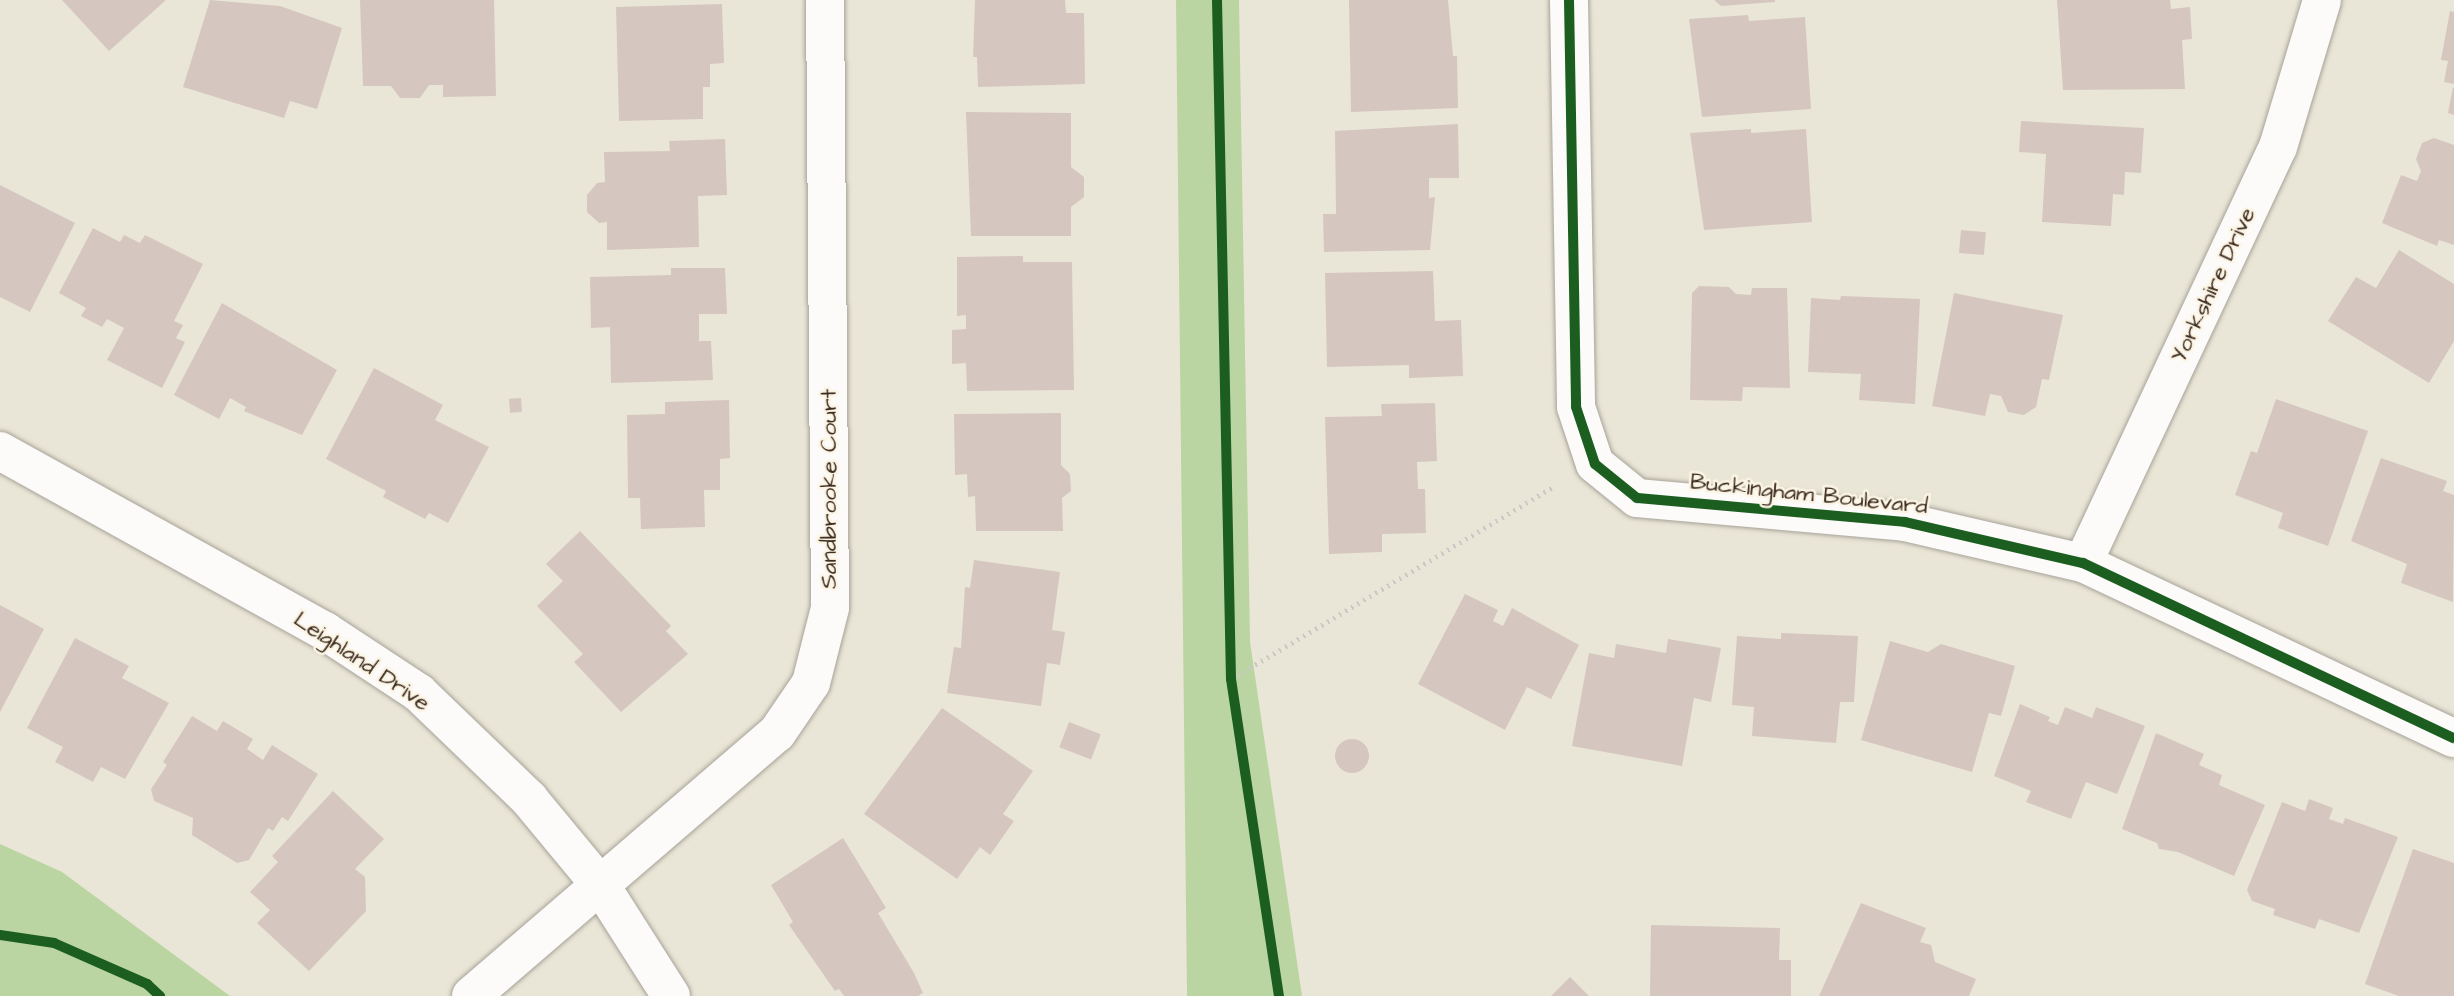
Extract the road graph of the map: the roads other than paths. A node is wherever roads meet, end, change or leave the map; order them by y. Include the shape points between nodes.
1 (825, 0) edge
2 (1569, 0) edge
3 (2322, 0) edge
4 (0, 451) edge
5 (2083, 563) junction
6 (2454, 738) edge
7 (601, 886) junction
8 (471, 996) edge
9 (671, 996) edge

1 - 7 street, Sandbrooke Court via 830,608 811,683 777,733
2 - 5 street, Buckingham Boulevard via 1576,407 1595,464 1637,498 1905,522
3 - 5 street, Yorkshire Drive via 2278,147
4 - 7 street, Leighland Drive via 325,631 419,693 529,799
5 - 6 street, Buckingham Boulevard
7 - 8 street, Sandbrooke Court
7 - 9 street, Leighland Drive

